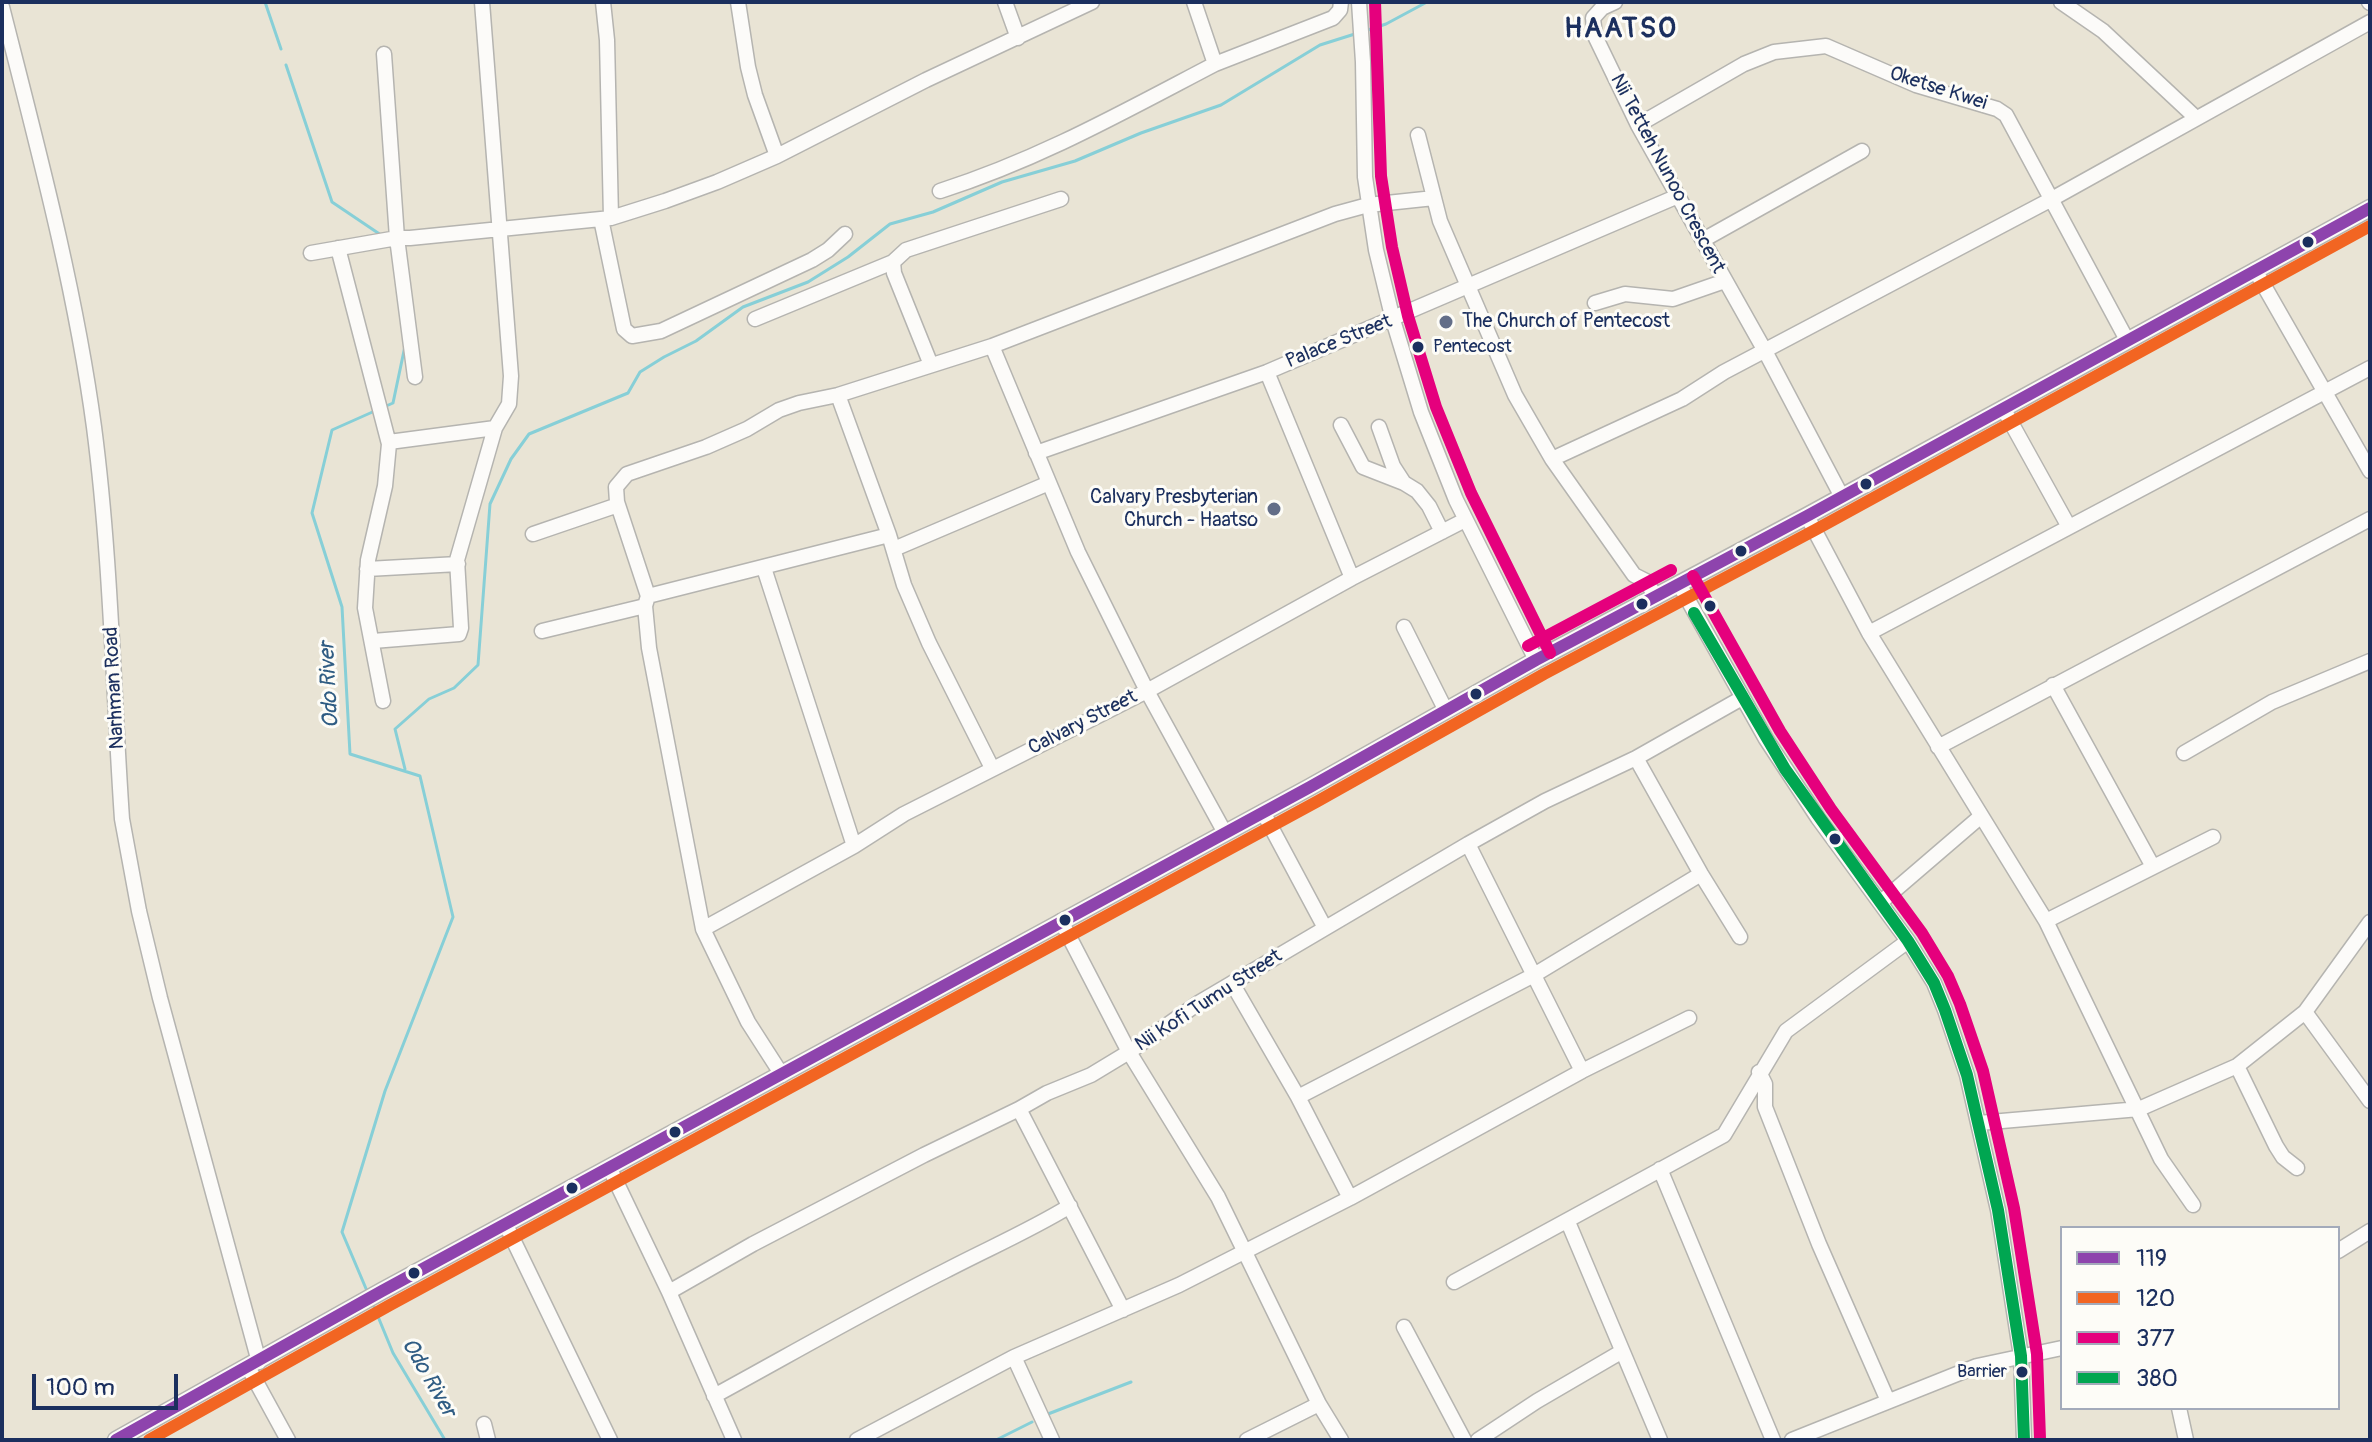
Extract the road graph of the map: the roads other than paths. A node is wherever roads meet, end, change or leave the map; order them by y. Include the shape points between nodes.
1 (482, 2) edge
2 (603, 2) edge
3 (738, 2) edge
4 (1005, 2) edge
5 (1092, 2) edge
6 (1194, 2) edge
7 (1341, 2) edge
8 (1359, 2) edge
9 (1615, 2) edge
10 (2061, 2) edge
11 (2, 7) edge
12 (2370, 22) edge
13 (1018, 38) junction
14 (384, 54) dead end
15 (1215, 64) junction
16 (2195, 117) junction
17 (1638, 125) junction
18 (1418, 135) dead end
19 (1862, 151) dead end
20 (777, 156) junction
21 (940, 191) dead end
22 (1678, 196) junction
23 (1434, 198) junction
24 (1061, 199) dead end
25 (2050, 200) junction
26 (1368, 205) junction
27 (2370, 208) edge
28 (606, 218) junction
29 (500, 227) junction
30 (845, 234) dead end
31 (397, 238) junction
32 (1703, 240) junction
33 (338, 248) junction
34 (311, 253) dead end
35 (893, 262) junction
36 (2255, 270) junction
37 (1725, 281) junction
38 (1470, 287) junction
39 (1595, 303) dead end
40 (755, 319) dead end
41 (1393, 320) junction
42 (2127, 340) junction
43 (992, 346) junction
44 (1765, 351) junction
45 (931, 365) junction
46 (2370, 368) edge
47 (1267, 372) junction
48 (415, 377) dead end
49 (2325, 392) junction
50 (838, 395) junction
51 (2003, 408) junction
52 (1341, 425) dead end
53 (1379, 427) dead end
54 (495, 428) junction
55 (389, 442) junction
56 (1036, 453) junction
57 (1552, 459) junction
58 (2370, 471) edge
59 (1049, 483) junction
60 (1404, 483) junction
61 (1842, 497) junction
62 (618, 505) junction
63 (1807, 516) junction
64 (2370, 519) edge
65 (1465, 520) junction
66 (2069, 527) junction
67 (1442, 532) junction
68 (533, 534) dead end
69 (892, 542) junction
70 (458, 564) junction
71 (764, 568) junction
72 (367, 569) junction
73 (1352, 578) junction
74 (1679, 584) junction
75 (1656, 597) junction
76 (646, 601) junction
77 (1404, 627) dead end
78 (542, 631) dead end
79 (1869, 633) junction
80 (373, 641) junction
81 (1536, 660) junction
82 (2370, 661) edge
83 (2053, 685) junction
84 (1147, 691) junction
85 (1742, 698) junction
86 (383, 701) dead end
87 (1446, 711) junction
88 (1938, 747) junction
89 (2184, 753) dead end
90 (1636, 758) junction
91 (992, 768) junction
92 (1263, 812) junction
93 (1980, 817) junction
94 (1225, 833) junction
95 (2213, 837) dead end
96 (1468, 844) junction
97 (854, 846) junction
98 (2152, 865) junction
99 (1701, 874) junction
100 (1881, 902) junction
101 (1061, 921) junction
102 (2046, 921) junction
103 (2370, 922) edge
104 (1325, 928) junction
105 (703, 929) junction
106 (1740, 937) dead end
107 (1908, 941) junction
108 (2366, 941) edge
109 (1534, 975) junction
110 (1232, 983) junction
111 (2305, 1012) junction
112 (1689, 1018) dead end
113 (1129, 1052) junction
114 (2237, 1066) junction
115 (1582, 1071) junction
116 (1759, 1072) junction
117 (782, 1075) junction
118 (1298, 1097) junction
119 (2370, 1101) edge
120 (1742, 1106) junction
121 (1765, 1107) junction
122 (1019, 1109) junction
123 (2139, 1109) junction
124 (1979, 1123) junction
125 (2297, 1168) dead end
126 (610, 1169) junction
127 (1660, 1169) junction
128 (1350, 1198) junction
129 (2193, 1205) dead end
130 (1070, 1206) junction
131 (1568, 1222) junction
132 (506, 1225) junction
133 (2370, 1231) edge
134 (2340, 1250) edge
135 (1243, 1252) junction
136 (1454, 1282) dead end
137 (669, 1292) junction
138 (1123, 1310) junction
139 (1404, 1327) dead end
140 (2060, 1348) edge
141 (1621, 1352) junction
142 (2021, 1356) junction
143 (1014, 1357) junction
144 (253, 1364) junction
145 (714, 1396) junction
146 (1888, 1401) junction
147 (1319, 1404) junction
148 (2179, 1410) edge
149 (484, 1424) dead end
150 (116, 1440) edge
151 (288, 1440) edge
152 (488, 1440) edge
153 (610, 1440) edge
154 (734, 1440) edge
155 (857, 1440) edge
156 (1052, 1440) edge
157 (1247, 1440) edge
158 (1341, 1440) edge
159 (1464, 1440) edge
160 (1478, 1440) edge
161 (1660, 1440) edge
162 (1773, 1440) edge
163 (1792, 1440) edge
164 (2024, 1440) edge
165 (2186, 1440) edge

1 - 29 street
2 - 28 street
3 - 20 street via 751,81
4 - 13 street
5 - 13 street
6 - 15 street
7 - 15 street via 1333,18
8 - 26 street
9 - 17 street, Nii Tetteh Nunoo Crescent via 1597,13 1592,25
10 - 16 street via 2103,31
11 - 144 street, Narhman Road via 85,366 114,639 126,846
12 - 16 street
13 - 20 street
14 - 31 street
15 - 21 street via 1017,164
16 - 25 street
17 - 22 street, Nii Tetteh Nunoo Crescent
17 - 25 street, Oketse Kwei via 1744,64 1774,52 1826,46 1916,85 2003,112
18 - 23 street
19 - 32 street
20 - 28 street
22 - 32 street, Nii Tetteh Nunoo Crescent
22 - 38 street, Palace Street
23 - 26 street
23 - 38 street
24 - 35 street via 906,250
25 - 42 street, Oketse Kwei
25 - 44 street
26 - 41 street
26 - 43 street
27 - 36 main road
28 - 29 street
28 - 30 street via 624,329 632,336 661,331 812,260
29 - 31 street
29 - 54 street via 511,376 509,404
31 - 33 street
31 - 48 street
32 - 37 street, Nii Tetteh Nunoo Crescent
33 - 34 street
33 - 55 street
35 - 40 street
35 - 45 street
36 - 42 main road
36 - 49 street
37 - 39 street via 1673,299 1625,294
37 - 44 street, Nii Tetteh Nunoo Crescent
38 - 41 street, Palace Street
38 - 57 street via 1515,395
41 - 47 street, Palace Street
41 - 65 street via 1421,412
42 - 51 main road
43 - 45 street
43 - 56 street
44 - 57 street via 1682,399
44 - 61 street, Nii Tetteh Nunoo Crescent
45 - 50 street
46 - 49 street
47 - 56 street, Palace Street
47 - 73 street
49 - 58 street
49 - 66 street
50 - 62 street via 779,410 706,447 627,474 616,487
50 - 69 street
51 - 61 main road
51 - 66 street
52 - 60 street via 1363,467
53 - 60 street
54 - 55 street
54 - 70 street
55 - 72 street
56 - 59 street
57 - 75 street via 1634,575 1646,581
59 - 69 street
59 - 84 street
60 - 67 street via 1429,506
61 - 63 main road
62 - 68 street
62 - 76 street
63 - 74 main road
63 - 79 street
64 - 83 street
65 - 67 street, Calvary Street
65 - 81 street
66 - 79 street
67 - 73 street, Calvary Street
69 - 71 street
69 - 91 street via 929,643
70 - 72 street
70 - 80 street via 459,634
71 - 76 street
71 - 97 street
72 - 80 street via 365,608
73 - 84 street, Calvary Street
74 - 75 main road
74 - 85 street
75 - 81 main road
76 - 78 street
76 - 105 street via 649,648
77 - 87 street
79 - 88 street
80 - 86 street
81 - 87 main road
82 - 89 street via 2272,702
83 - 88 street
83 - 98 street
84 - 91 street, Calvary Street
84 - 94 street
85 - 90 street, Nii Kofi Tumu Street
85 - 100 street via 1806,801
87 - 92 main road
88 - 93 street
90 - 96 street, Nii Kofi Tumu Street
90 - 99 street
91 - 97 street, Calvary Street
92 - 94 main road
92 - 104 street
93 - 100 street
93 - 102 street
94 - 101 main road
95 - 98 street
96 - 104 street, Nii Kofi Tumu Street
96 - 109 street
97 - 105 street, Calvary Street
98 - 102 street
99 - 106 street
99 - 109 street
100 - 107 street
101 - 113 street
101 - 117 main road
102 - 123 street
103 - 108 street
104 - 110 street, Nii Kofi Tumu Street
105 - 117 street via 748,1022
107 - 116 street via 1795,1022
107 - 124 street via 1945,1010
108 - 111 street
109 - 115 street
109 - 118 street
110 - 113 street, Nii Kofi Tumu Street
110 - 118 street
111 - 114 street
111 - 119 street
112 - 115 street
113 - 122 street, Nii Kofi Tumu Street
113 - 135 street via 1218,1197
114 - 123 street
114 - 125 street via 2276,1146
115 - 128 street
116 - 120 street
116 - 121 street
117 - 126 main road
118 - 128 street
120 - 121 street
120 - 127 street via 1724,1135
121 - 146 street
122 - 130 street
122 - 137 street, Nii Kofi Tumu Street
123 - 124 street
123 - 129 street via 2161,1159
124 - 142 street
126 - 132 main road
126 - 137 street
127 - 131 street
127 - 162 street
128 - 135 street
130 - 138 street
130 - 145 street
131 - 136 street
131 - 141 street
132 - 144 main road
132 - 153 street
133 - 134 street
135 - 138 street
135 - 147 street
137 - 145 street
138 - 143 street
139 - 159 street
140 - 142 street
141 - 160 street
141 - 161 street
142 - 146 street via 1977,1366
142 - 164 street
143 - 155 street
143 - 156 street
144 - 150 main road
144 - 151 street, Narhman Road
145 - 154 street
146 - 163 street
147 - 157 street
147 - 158 street
148 - 165 street
149 - 152 street

